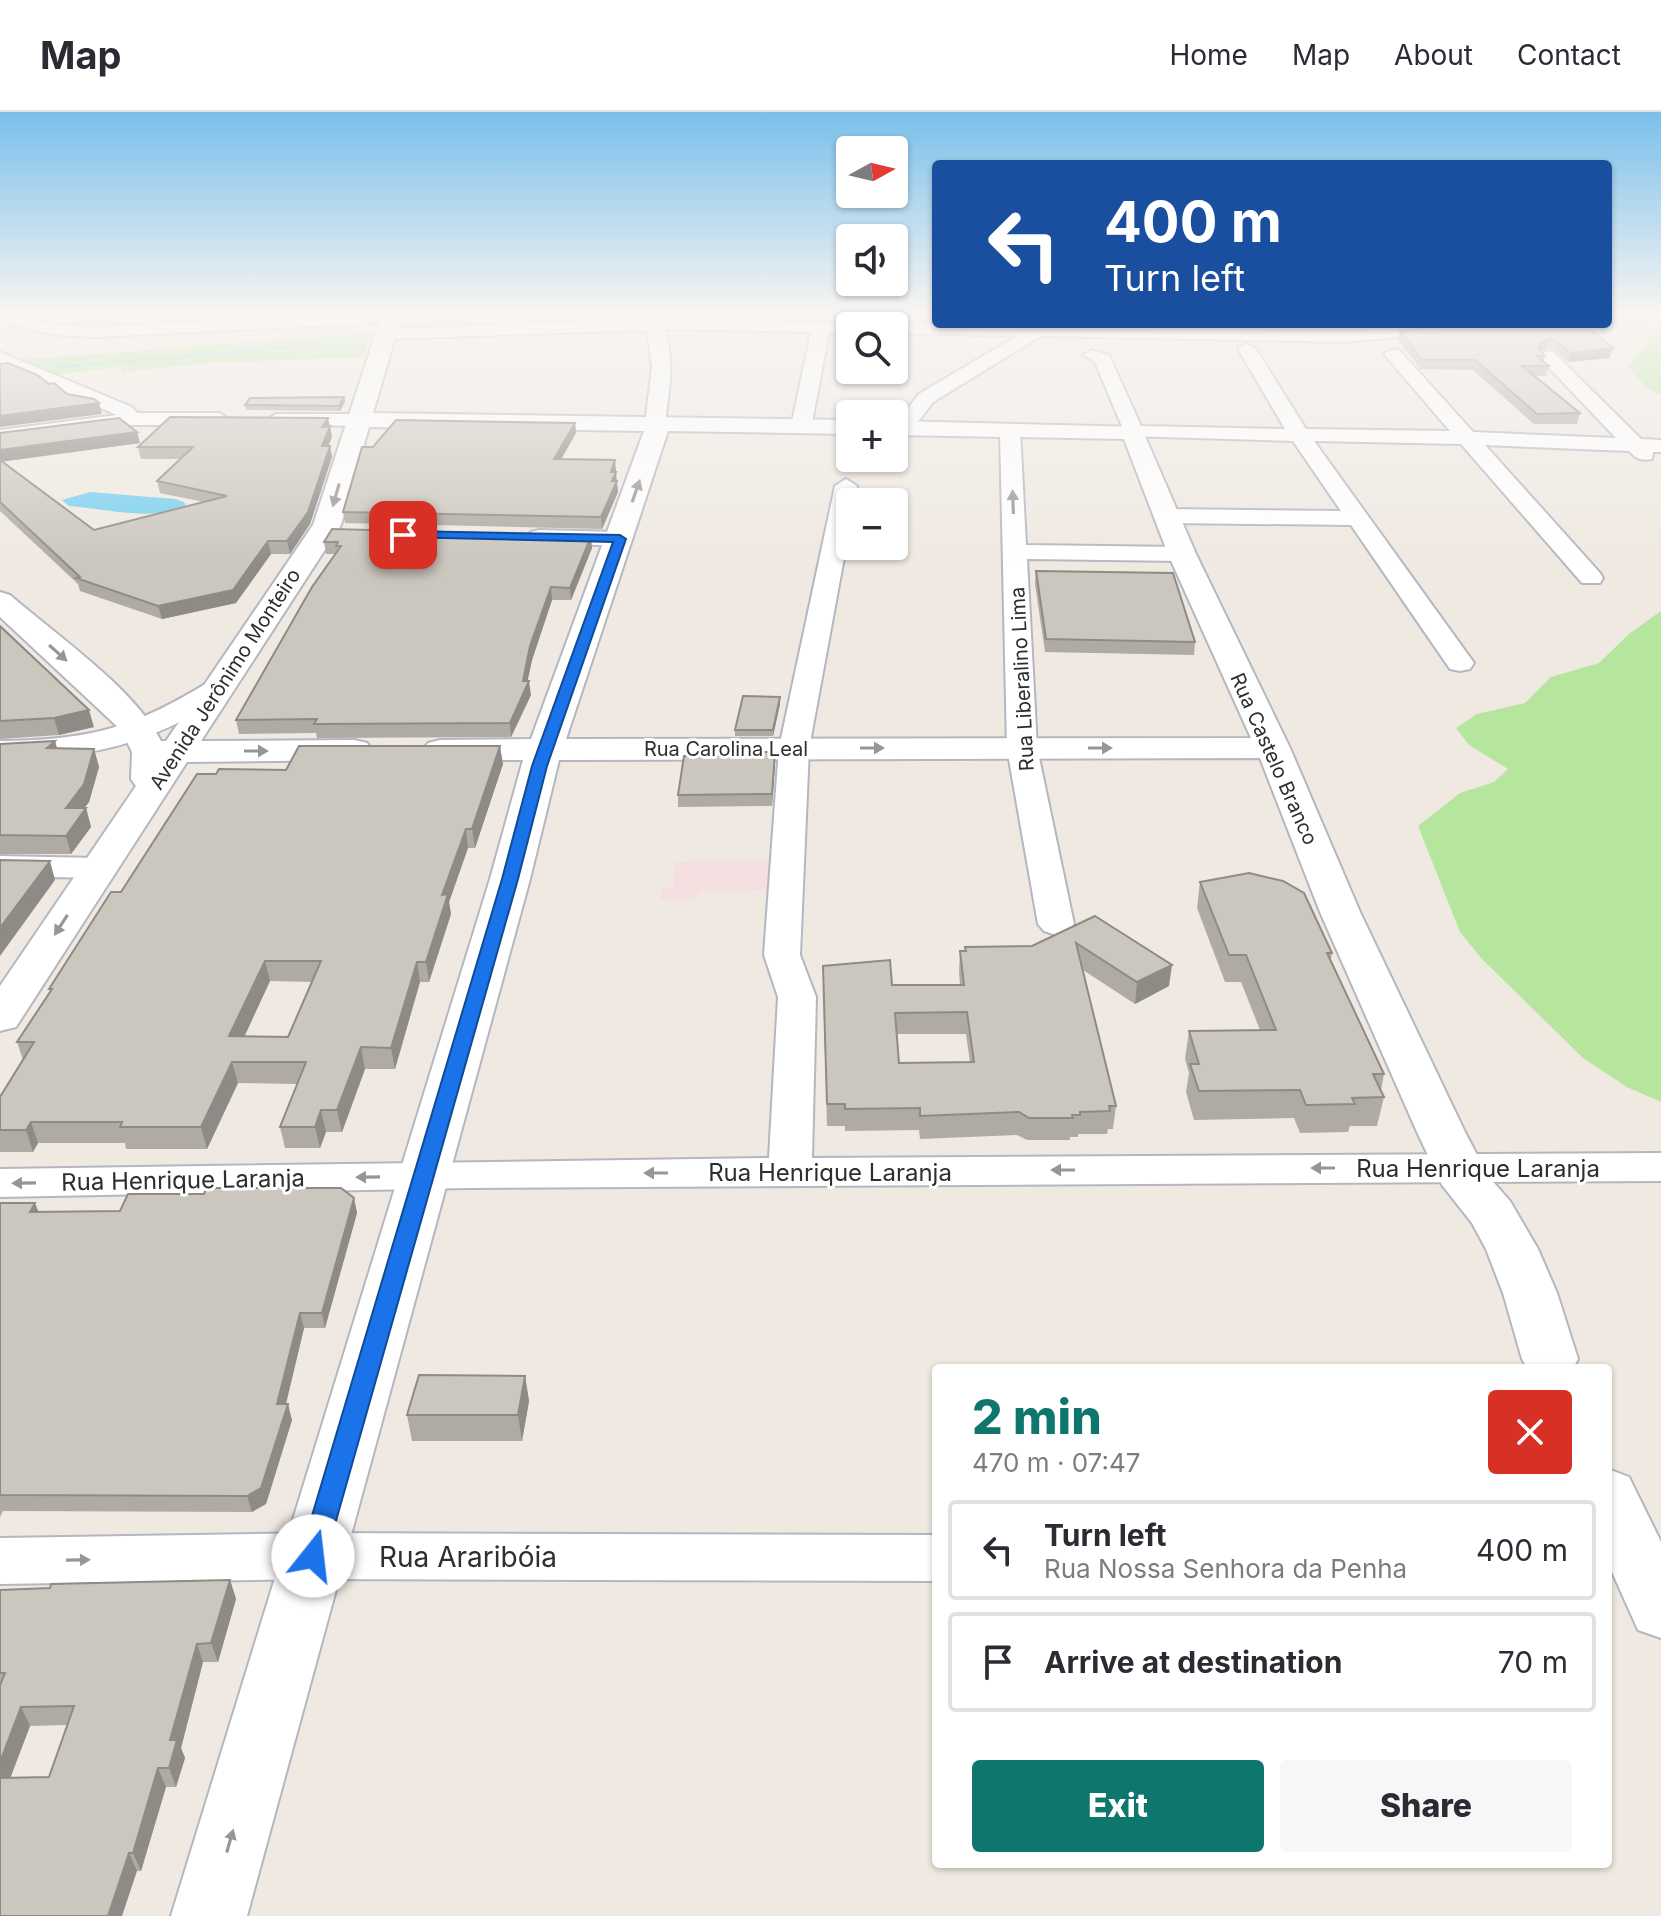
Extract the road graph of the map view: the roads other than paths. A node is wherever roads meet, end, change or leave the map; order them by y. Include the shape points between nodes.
1 (95, 398) edge
2 (364, 398) edge
3 (658, 398) edge
4 (807, 398) edge
5 (926, 398) edge
6 (1119, 398) edge
7 (1277, 398) edge
8 (1433, 398) edge
9 (1588, 398) edge
10 (908, 417) edge
11 (131, 419) junction
12 (357, 420) junction
13 (655, 425) junction
14 (801, 427) junction
15 (836, 427) edge
16 (908, 428) edge
17 (1010, 430) junction
18 (1133, 432) junction
19 (1299, 435) junction
20 (0, 436) edge
21 (1469, 438) junction
22 (1633, 445) junction
23 (1661, 446) edge
24 (1661, 468) edge
25 (846, 486) dead end
26 (1168, 516) junction
27 (1356, 518) junction
28 (511, 537) edge
29 (620, 539) junction
30 (1015, 552) junction
31 (1182, 554) junction
32 (1591, 578) dead end
33 (0, 601) edge
34 (1460, 663) dead end
35 (156, 745) junction
36 (794, 748) junction
37 (1022, 748) junction
38 (1273, 748) junction
39 (0, 750) edge
40 (546, 750) junction
41 (0, 866) edge
42 (98, 868) junction
43 (1056, 924) dead end
44 (2, 1011) edge
45 (1457, 1167) junction
46 (1661, 1167) edge
47 (790, 1173) junction
48 (422, 1176) junction
49 (0, 1183) edge
50 (1552, 1364) edge
51 (1612, 1503) edge
52 (313, 1556) junction
53 (932, 1558) edge
54 (0, 1561) edge
55 (1642, 1571) edge
56 (209, 1916) edge

1 - 11 street
2 - 12 main road, Avenida Jerônimo Monteiro
3 - 13 street
4 - 14 street
5 - 10 street
6 - 18 street, Rua Castelo Branco
7 - 19 street
8 - 21 street
9 - 22 street
11 - 12 street
11 - 20 street
12 - 13 main road
12 -> 35 main road, Avenida Jerônimo Monteiro via 330,516 331,534 217,689
13 - 14 main road
29 -> 13 main road
14 - 15 main road
16 - 17 main road
17 - 18 main road
30 -> 17 street, Rua Liberalino Lima
18 - 19 street
18 - 26 main road, Rua Castelo Branco
19 - 21 street
19 - 27 street
21 - 22 street
21 - 32 street
22 - 23 street
22 - 24 street
25 - 36 street
26 - 27 street
26 - 31 main road, Rua Castelo Branco
27 - 34 street
28 - 29 street
29 - 40 main road
30 - 31 street
30 - 37 street, Rua Liberalino Lima
31 - 38 main road, Rua Castelo Branco
33 -> 35 main road
35 - 39 street, Rua Carolina Leal
35 -> 40 main road, Rua Carolina Leal
35 - 42 main road, Avenida Jerônimo Monteiro via 149,781 134,813
36 -> 37 main road, Rua Carolina Leal
36 - 40 main road, Rua Carolina Leal
36 - 47 street via 782,955 797,997
37 -> 38 main road, Rua Carolina Leal
37 - 43 street, Rua Liberalino Lima
38 - 45 main road, Rua Castelo Branco via 1340,912
40 - 48 main road
41 - 42 street
42 -> 44 main road, Avenida Jerônimo Monteiro
45 - 46 street, Rua Henrique Laranja
45 -> 47 street, Rua Henrique Laranja
45 - 50 main road, Rua Castelo Branco via 1461,1216 1468,1231 1535,1328
47 -> 48 street, Rua Henrique Laranja
48 -> 49 street, Rua Henrique Laranja
48 - 52 main road
51 - 55 main road
52 - 53 street, Rua Araribóia
54 -> 52 street, Rua Araribóia
56 -> 52 main road

